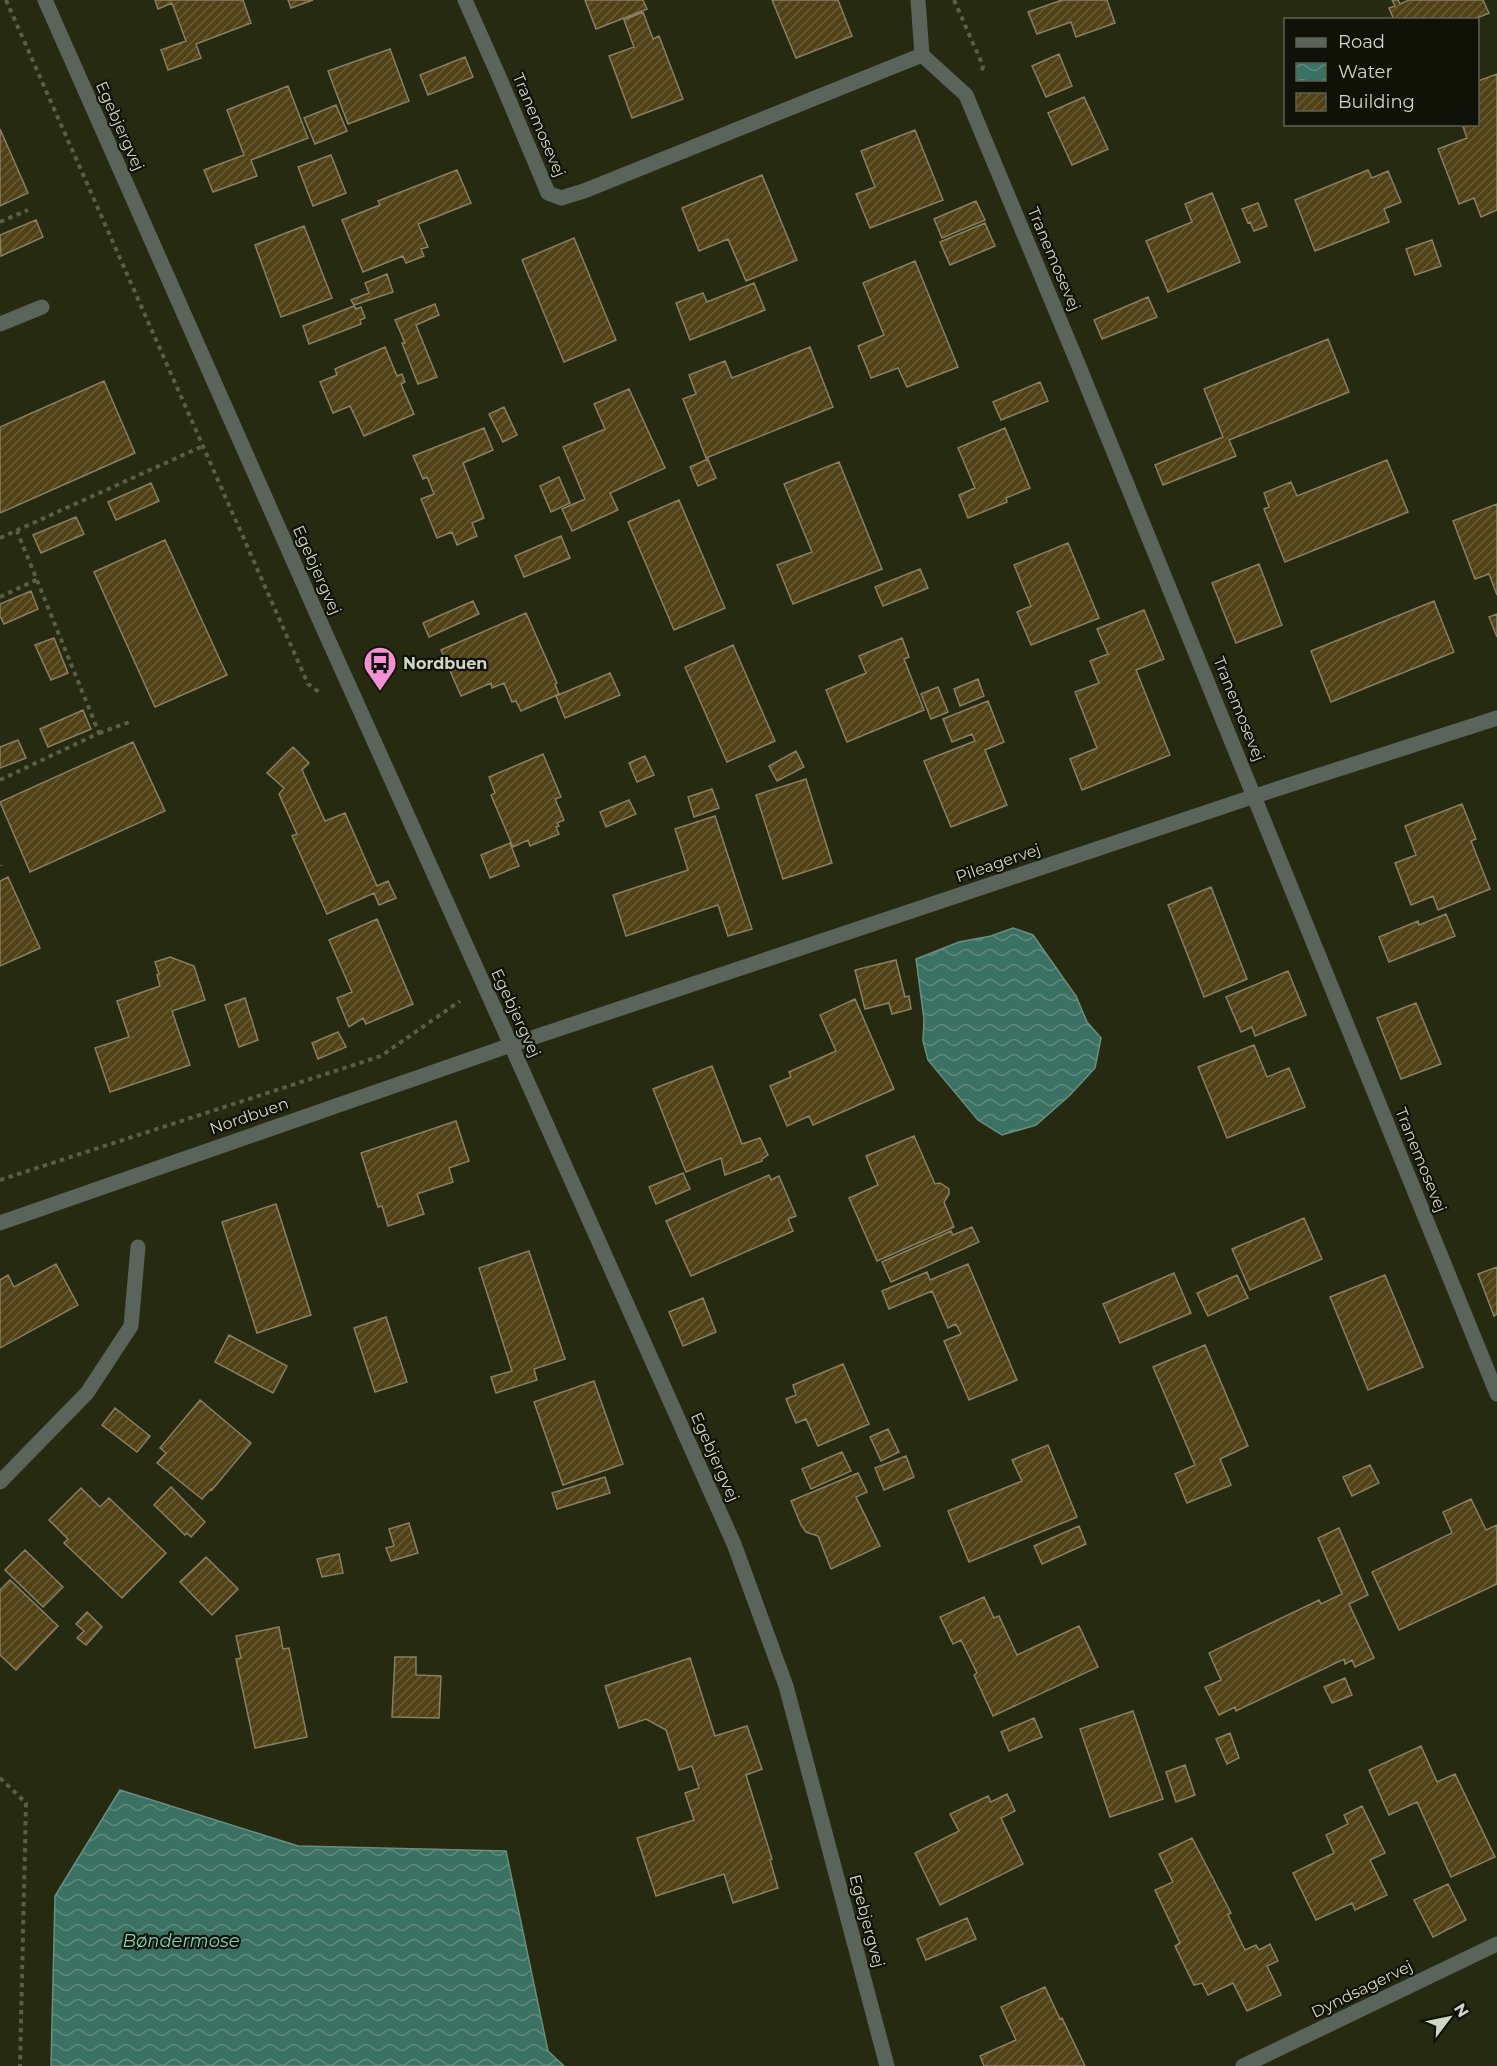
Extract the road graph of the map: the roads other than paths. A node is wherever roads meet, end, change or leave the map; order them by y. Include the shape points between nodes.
1 (45, 0) edge
2 (465, 0) edge
3 (918, 0) edge
4 (921, 55) junction
5 (42, 307) dead end
6 (0, 324) edge
7 (1497, 718) edge
8 (1255, 796) junction
9 (511, 1045) junction
10 (0, 1223) edge
11 (138, 1247) dead end
12 (1497, 1394) edge
13 (0, 1482) edge
14 (1497, 1944) edge
15 (887, 2066) edge
16 (1243, 2066) edge

1 - 9 street, Egebjergvej
2 - 4 street, Tranemosevej via 548,193 561,198
3 - 4 street
4 - 8 street, Tranemosevej via 966,95 972,108
5 - 6 street
7 - 8 street, Pileagervej
8 - 9 street, Pileagervej
8 - 12 street, Tranemosevej
9 - 10 street, Nordbuen
9 - 15 street, Egebjergvej via 734,1544 786,1686
11 - 13 street via 131,1326 87,1393
14 - 16 street, Dyndsagervej

